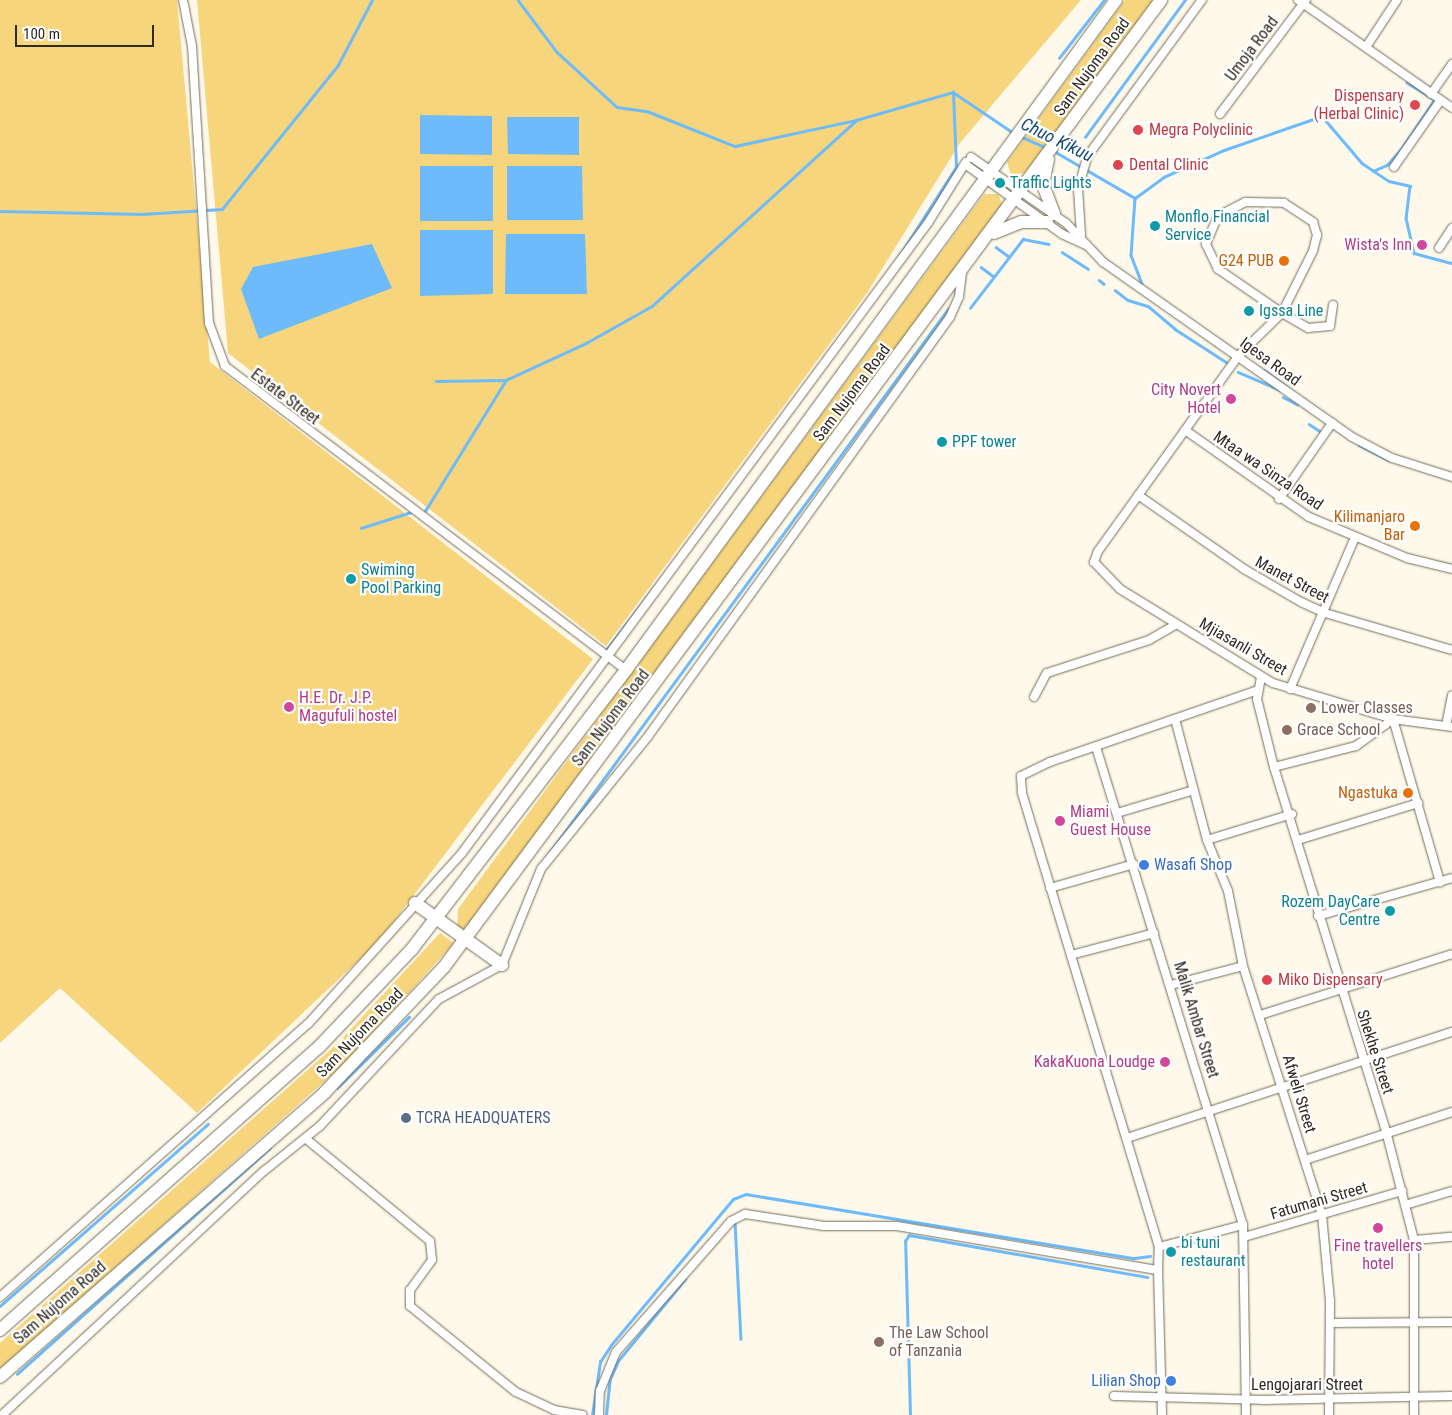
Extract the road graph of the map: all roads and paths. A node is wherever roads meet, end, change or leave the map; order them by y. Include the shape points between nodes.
1 (183, 0) edge
2 (1116, 0) edge
3 (1161, 0) edge
4 (1202, 0) edge
5 (1397, 0) edge
6 (1302, 1) edge
7 (1366, 47) junction
8 (1452, 64) edge
9 (1431, 94) junction
10 (1440, 101) junction
11 (1452, 108) edge
12 (1220, 114) dead end
13 (1049, 154) junction
14 (967, 161) junction
15 (1394, 167) dead end
16 (989, 175) junction
17 (1019, 196) junction
18 (1050, 218) junction
19 (1452, 228) edge
20 (1081, 236) junction
21 (987, 238) junction
22 (1086, 245) junction
23 (1439, 248) dead end
24 (962, 273) junction
25 (1333, 305) dead end
26 (1282, 313) junction
27 (1239, 355) junction
28 (1332, 423) junction
29 (1185, 430) junction
30 (1452, 477) edge
31 (1138, 495) junction
32 (1280, 499) junction
33 (1355, 538) junction
34 (1452, 570) edge
35 (1325, 613) junction
36 (1177, 624) junction
37 (1452, 650) edge
38 (606, 658) junction
39 (626, 670) junction
40 (1261, 677) junction
41 (1290, 689) junction
42 (1258, 690) junction
43 (1452, 696) edge
44 (1034, 697) dead end
45 (1175, 719) junction
46 (1393, 719) junction
47 (1449, 726) edge
48 (1096, 747) junction
49 (1274, 767) junction
50 (1194, 790) junction
51 (1418, 802) junction
52 (1117, 812) junction
53 (1292, 814) junction
54 (1208, 840) junction
55 (1298, 840) junction
56 (1134, 864) junction
57 (1452, 878) edge
58 (1440, 882) junction
59 (1050, 888) junction
60 (415, 903) junction
61 (1318, 916) junction
62 (435, 919) junction
63 (1154, 933) junction
64 (466, 939) junction
65 (1452, 954) edge
66 (1072, 955) junction
67 (502, 965) junction
68 (1243, 966) junction
69 (1171, 986) junction
70 (1339, 987) junction
71 (1260, 1015) junction
72 (1452, 1032) edge
73 (1363, 1062) junction
74 (1282, 1086) junction
75 (1208, 1110) junction
76 (1452, 1112) edge
77 (1387, 1135) junction
78 (305, 1138) junction
79 (1127, 1138) junction
80 (1305, 1160) junction
81 (1402, 1191) junction
82 (1452, 1191) edge
83 (1405, 1205) junction
84 (1322, 1215) junction
85 (1243, 1226) junction
86 (1244, 1236) junction
87 (1452, 1237) edge
88 (1414, 1240) junction
89 (1159, 1248) junction
90 (1158, 1270) junction
91 (0, 1297) edge
92 (1414, 1322) junction
93 (1452, 1322) edge
94 (1330, 1323) junction
95 (0, 1330) edge
96 (0, 1377) edge
97 (1114, 1396) dead end
98 (1452, 1396) edge
99 (1415, 1397) junction
100 (1245, 1399) junction
101 (1328, 1399) junction
102 (1162, 1400) junction
103 (2, 1415) edge
104 (583, 1415) edge
105 (599, 1415) edge
106 (1162, 1415) edge
107 (1246, 1415) edge
108 (1329, 1415) edge
109 (1414, 1415) edge

1 - 38 street, Estate Street via 192,46 209,323 225,366
2 - 16 main road, Sam Nujoma Road
3 - 13 main road, Sam Nujoma Road
4 - 20 street via 1086,157 1078,189
5 - 7 street
6 - 7 street
6 - 12 street, Umoja Road
7 - 9 street
8 - 9 street
9 - 10 street
10 - 11 street
10 - 15 street
13 - 17 main road, Sam Nujoma Road
13 - 18 main road via 1043,185
14 - 16 street, Igesa Road
14 - 16 street, Igesa Road
14 - 38 street via 928,222
16 - 17 street, Igesa Road
16 - 17 street, Igesa Road
16 - 39 main road, Sam Nujoma Road
17 - 18 street, Igesa Road
17 - 18 street, Igesa Road
17 - 21 main road, Sam Nujoma Road
18 - 20 street, Igesa Road
18 - 21 main road via 1013,224
18 - 22 street, Igesa Road
19 - 23 street
20 - 22 street, Igesa Road
21 - 24 main road, Sam Nujoma Road
22 - 27 street, Igesa Road via 1169,310
24 - 64 main road, Sam Nujoma Road
24 - 67 street via 959,297 950,317 650,735 541,869
25 - 26 street via 1332,322 1325,330 1308,328
26 - 26 street via 1218,269 1209,258 1206,244 1212,225 1235,205 1260,200 1284,203 1306,216 1316,228 1313,251
26 - 27 street
27 - 28 street, Igesa Road
27 - 29 street
28 - 30 street, Igesa Road via 1384,454
28 - 32 street
29 - 31 street
29 - 32 street, Mtaa wa Sinza Road
31 - 35 street, Manet Street via 1256,577
31 - 36 street, Mjiasanli Street via 1098,550 1095,567 1120,589
32 - 33 street, Mtaa wa Sinza Road
33 - 34 street, Mtaa wa Sinza Road
33 - 35 street
35 - 37 street, Manet Street
35 - 41 street
36 - 40 street, Mjiasanli Street
36 - 44 street via 1149,640 1047,673
38 - 39 street, Estate Street
38 - 60 street via 462,853
39 - 62 main road, Sam Nujoma Road
40 - 41 street, Mjiasanli Street
40 - 42 street, Shekhe Street
41 - 46 street, Mjiasanli Street
42 - 45 street
42 - 49 street, Shekhe Street
43 - 47 street
45 - 48 street
45 - 50 street, Afweli Street
46 - 47 street, Mjiasanli Street
46 - 49 street via 1356,746
46 - 51 street
48 - 52 street, Malik Ambar Street
48 - 59 street via 1034,767 1021,776 1022,792
49 - 53 street, Shekhe Street
50 - 52 street
50 - 54 street, Afweli Street
51 - 55 street
51 - 58 street
52 - 56 street, Malik Ambar Street
53 - 54 street
53 - 55 street, Shekhe Street
54 - 68 street, Afweli Street via 1228,891
55 - 61 street, Shekhe Street
56 - 59 street
56 - 63 street, Malik Ambar Street
57 - 58 street
58 - 61 street
59 - 66 street
60 - 62 main road
60 - 91 street via 308,1024
61 - 70 street, Shekhe Street
62 - 64 main road
62 - 95 main road, Sam Nujoma Road via 319,1047
63 - 66 street
63 - 69 street, Malik Ambar Street
64 - 67 main road
64 - 96 main road, Sam Nujoma Road via 346,1073
65 - 70 street
66 - 79 street
67 - 78 street via 439,999 367,1081
68 - 69 street
68 - 71 street, Afweli Street
69 - 75 street, Malik Ambar Street
70 - 71 street
70 - 73 street, Shekhe Street
71 - 74 street, Afweli Street
72 - 73 street
73 - 74 street
73 - 77 street, Shekhe Street
74 - 75 street
74 - 80 street, Afweli Street
75 - 79 street
75 - 85 street, Malik Ambar Street
76 - 77 street
77 - 80 street
77 - 81 street, Shekhe Street
78 - 103 street via 153,1272
78 - 104 street via 430,1241 432,1260 410,1290 410,1306 516,1392 554,1410
79 - 89 street
80 - 84 street, Afweli Street
81 - 83 street, Shekhe Street
81 - 84 street, Fatumani Street
82 - 83 street
83 - 88 street, Shekhe Street
84 - 86 street, Fatumani Street
84 - 94 street, Afweli Street
85 - 86 street, Malik Ambar Street
85 - 89 street
86 - 100 street, Malik Ambar Street
87 - 88 street
88 - 92 street, Shekhe Street
89 - 90 street
90 - 102 street
90 - 105 street via 897,1226 824,1226 745,1214 731,1221 616,1352 600,1392
92 - 93 street
92 - 94 street
92 - 99 street, Shekhe Street
94 - 101 street, Afweli Street
97 - 102 street, Lengojarari Street
98 - 99 street, Lengojarari Street
99 - 101 street, Lengojarari Street
99 - 109 street, Shekhe Street
100 - 101 street, Lengojarari Street
100 - 102 street, Lengojarari Street
100 - 107 street, Malik Ambar Street
101 - 108 street, Afweli Street
102 - 106 street

